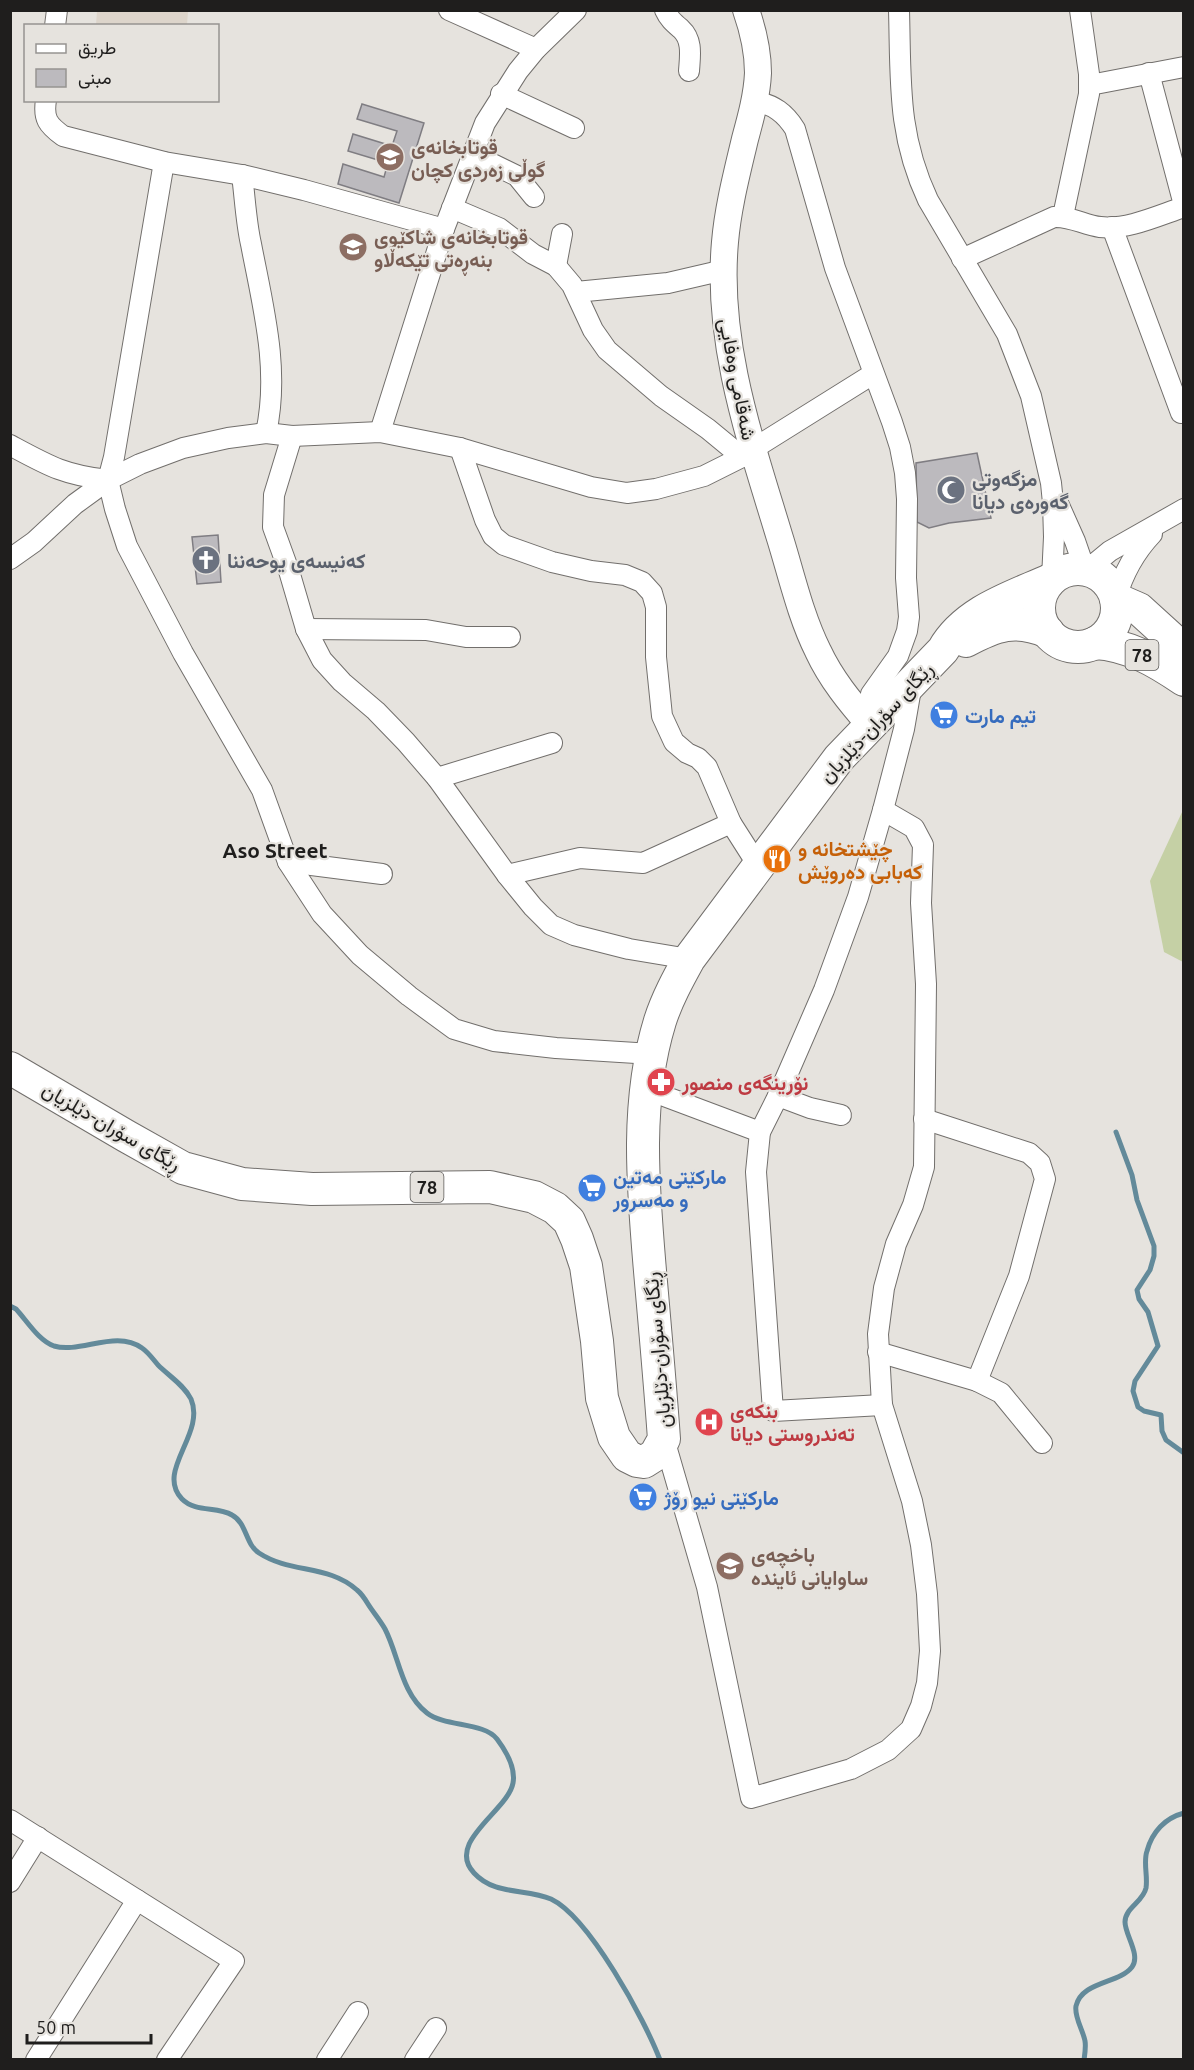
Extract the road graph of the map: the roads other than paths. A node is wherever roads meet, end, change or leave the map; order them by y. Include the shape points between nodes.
1 (449, 10) edge
2 (576, 10) edge
3 (665, 10) edge
4 (746, 10) edge
5 (899, 10) edge
6 (1080, 10) edge
7 (536, 49) junction
8 (1184, 67) edge
9 (689, 71) dead end
10 (1149, 73) junction
11 (1090, 85) junction
12 (501, 94) junction
13 (755, 101) junction
14 (46, 102) edge
15 (574, 128) dead end
16 (472, 154) junction
17 (164, 162) junction
18 (242, 175) junction
19 (534, 197) dead end
20 (1184, 206) edge
21 (452, 208) junction
22 (1063, 216) junction
23 (1112, 227) junction
24 (444, 229) junction
25 (562, 234) dead end
26 (962, 259) junction
27 (556, 266) junction
28 (723, 270) junction
29 (576, 292) junction
30 (873, 374) junction
31 (1181, 413) dead end
32 (380, 432) junction
33 (266, 433) junction
34 (292, 436) junction
35 (10, 445) edge
36 (460, 448) junction
37 (747, 453) junction
38 (108, 480) junction
39 (1051, 483) junction
40 (1184, 509) edge
41 (1162, 523) junction
42 (10, 559) edge
43 (1086, 570) junction
44 (1051, 580) junction
45 (1116, 599) junction
46 (306, 629) junction
47 (1047, 632) junction
48 (510, 637) dead end
49 (1095, 644) junction
50 (943, 650) junction
51 (1184, 650) edge
52 (1184, 680) edge
53 (912, 682) junction
54 (872, 723) junction
55 (552, 742) dead end
56 (437, 778) junction
57 (884, 810) junction
58 (731, 823) junction
59 (288, 862) junction
60 (759, 867) junction
61 (382, 874) dead end
62 (507, 874) junction
63 (689, 959) junction
64 (652, 1054) junction
65 (10, 1068) edge
66 (648, 1090) junction
67 (778, 1096) junction
68 (841, 1115) dead end
69 (924, 1119) junction
70 (760, 1132) junction
71 (878, 1352) junction
72 (977, 1381) junction
73 (882, 1405) junction
74 (664, 1439) junction
75 (1042, 1443) dead end
76 (10, 1820) edge
77 (38, 1837) junction
78 (10, 1882) edge
79 (137, 1900) junction
80 (358, 2012) dead end
81 (436, 2028) dead end
82 (36, 2060) edge
83 (167, 2060) edge
84 (327, 2060) edge
85 (415, 2060) edge

1 - 7 street
2 - 7 street
3 - 9 street via 670,21 687,37
4 - 13 street, شەقامی وەفایی via 757,60
5 - 26 street via 907,142 923,191
6 - 11 street
7 - 12 street
8 - 10 street
10 - 11 street
10 - 20 street
11 - 22 street
12 - 15 street
12 - 16 street
13 - 28 street, شەقامی وەفایی via 729,212
13 - 30 street via 779,110 795,129 835,268
14 - 17 street via 49,126 63,136
16 - 19 street via 517,176
16 - 21 street
17 - 18 street
17 - 38 street
18 - 24 street
18 - 33 street via 271,353 271,411
20 - 23 street
21 - 24 street
21 - 27 street via 499,228
22 - 23 street
22 - 26 street via 1045,220
23 - 31 street
24 - 32 street
25 - 27 street
26 - 39 street via 1016,354 1031,396
27 - 29 street
28 - 29 street via 668,283
28 - 37 street, شەقامی وەفایی via 731,363
29 - 37 street via 607,350 661,396
30 - 37 street
30 - 54 street via 900,447 905,473 909,617 904,644 871,694
32 - 34 street
32 - 36 street
33 - 34 street
33 - 38 street via 183,448
34 - 46 street via 274,495 273,527
35 - 38 street via 54,469 78,477
36 - 37 street via 591,487 627,493 704,476
36 - 58 street via 485,520 504,546 552,562 625,575 642,582 652,593 662,716 674,742 707,767
37 - 54 street, شەقامی وەفایی via 817,650 840,689
38 - 42 street
38 - 59 street via 127,546 262,790
39 - 43 street
39 - 44 street
40 - 41 street
41 - 43 street via 1110,551
41 - 45 street via 1134,556
43 - 44 main road via 1064,572
43 - 45 main road via 1105,580
44 - 47 main road via 1044,588 1039,606
44 - 50 main road, ڕێگای سۆران-دێلزیان via 964,623
45 - 49 main road via 1113,625
45 - 51 main road, 78 via 1139,609
46 - 48 street via 426,630 466,637
46 - 56 street via 322,660 376,711
47 - 49 main road via 1055,640 1074,647
47 - 50 main road, ڕێگای سۆران-دێلزیان via 1026,625 1004,625
49 - 52 main road, 78 via 1116,646 1148,657
50 - 53 main road, ڕێگای سۆران-دێلزیان
53 - 54 main road, ڕێگای سۆران-دێلزیان
53 - 57 street
54 - 60 main road, ڕێگای سۆران-دێلزیان via 825,776
55 - 56 street
56 - 62 street
57 - 67 street via 824,990
57 - 69 street via 914,828 923,844
58 - 60 street
58 - 62 street via 643,863 580,858
59 - 61 street
59 - 64 street via 322,914 360,955 454,1029 494,1041
60 - 63 main road, ڕێگای سۆران-دێلزیان
62 - 63 street via 551,926 629,949
63 - 64 main road, ڕێگای سۆران-دێلزیان via 660,1021
64 - 66 main road, ڕێگای سۆران-دێلزیان
65 - 74 main road, ڕێگای سۆران-دێلزیان / 78 via 183,1168 242,1184 312,1189 490,1187 534,1197 555,1208 568,1221 586,1266 602,1398 614,1437 627,1456 644,1462 655,1455
66 - 70 street
66 - 74 main road, ڕێگای سۆران-دێلزیان via 643,1142 644,1195
67 - 68 street
67 - 70 street
69 - 71 street via 924,1167 884,1288
69 - 72 street via 1029,1153 1040,1163 1045,1179 1019,1276
70 - 73 street via 756,1172 773,1411
71 - 72 street
71 - 73 street
72 - 75 street via 1001,1393
73 - 74 street via 912,1501 921,1545 930,1651 921,1706 911,1729 888,1750 851,1769 751,1798 707,1587
76 - 77 street
77 - 78 street
77 - 79 street
79 - 82 street
79 - 83 street via 234,1961
80 - 84 street
81 - 85 street

